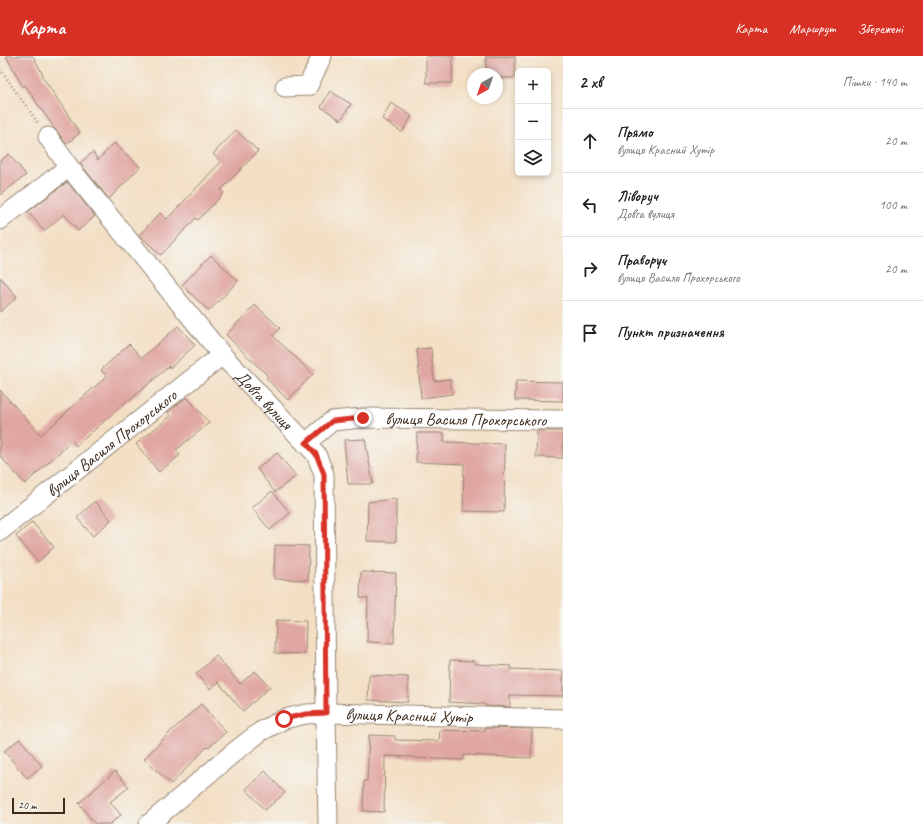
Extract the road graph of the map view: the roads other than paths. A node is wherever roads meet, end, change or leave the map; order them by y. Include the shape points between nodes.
1 (322, 56) edge
2 (285, 87) dead end
3 (48, 137) road end
4 (69, 167) junction
5 (0, 220) edge
6 (222, 355) junction
7 (563, 420) edge
8 (306, 443) junction
9 (0, 531) edge
10 (326, 713) junction
11 (563, 719) edge
12 (148, 824) edge
13 (328, 824) edge

1 - 2 street via 308,86
3 - 4 street, Довга вулиця
4 - 5 street
4 - 6 street, Довга вулиця
6 - 8 street, Довга вулиця
6 - 9 street, вулиця Василя Прохорського
7 - 8 street, вулиця Василя Прохорського via 363,418 332,421
8 - 10 street, Довга вулиця via 316,454 324,474
10 - 11 street, вулиця Красний Хутір
10 - 12 street, вулиця Красний Хутір via 284,719 260,732
10 - 13 street, Довга вулиця

